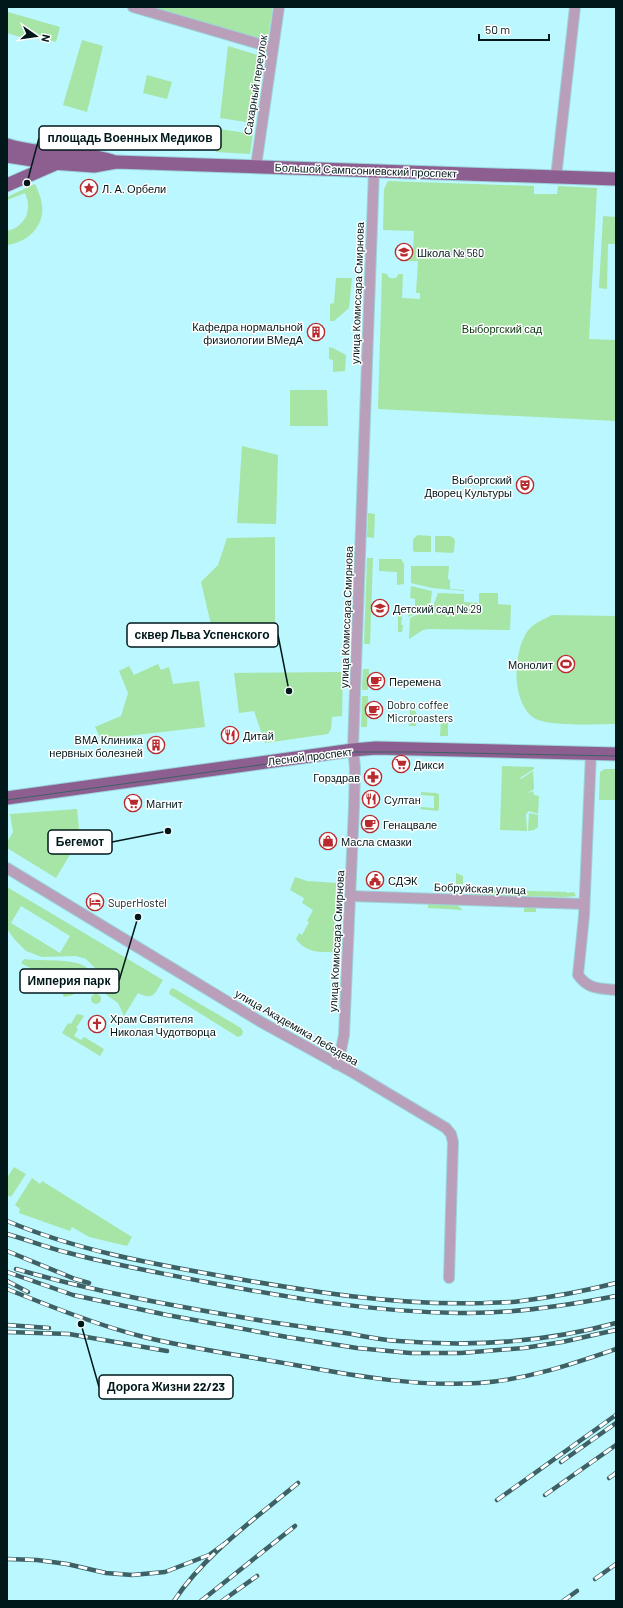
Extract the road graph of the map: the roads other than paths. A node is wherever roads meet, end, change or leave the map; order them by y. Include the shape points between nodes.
1 (133, 7) edge
2 (279, 7) edge
3 (575, 7) edge
4 (273, 48) junction
5 (7, 145) edge
6 (7, 156) edge
7 (116, 162) junction
8 (59, 163) junction
9 (256, 166) junction
10 (374, 170) junction
11 (556, 177) junction
12 (616, 179) edge
13 (7, 185) edge
14 (353, 750) junction
15 (591, 753) junction
16 (616, 754) edge
17 (7, 798) edge
18 (7, 868) edge
19 (350, 896) junction
20 (584, 904) junction
21 (616, 990) edge
22 (336, 1064) junction
23 (449, 1278) dead end

1 - 4 street
2 - 4 street, Сахарный переулок
3 - 11 street
4 - 9 street, Сахарный переулок
5 - 7 main road, Большой Сампсониевский проспект via 22,149 95,156
6 - 8 main road, Большой Сампсониевский проспект
7 - 8 main road, Большой Сампсониевский проспект via 94,166
7 - 9 main road, Большой Сампсониевский проспект
8 - 13 main road
9 - 10 main road, Большой Сампсониевский проспект
10 - 11 main road, Большой Сампсониевский проспект
10 - 14 street, улица Комиссара Смирнова
11 - 12 main road, Большой Сампсониевский проспект
14 - 15 main road, Лесной проспект via 376,748
14 - 17 main road, Лесной проспект
14 - 19 street, улица Комиссара Смирнова via 355,776
15 - 16 main road, Лесной проспект
15 - 20 street
18 - 22 street, улица Академика Лебедева via 261,1022
19 - 20 street, Бобруйская улица
19 - 22 street, улица Комиссара Смирнова via 344,1035
20 - 21 street via 578,975 585,984
22 - 23 street, улица Академика Лебедева via 446,1128 451,1134 453,1142

